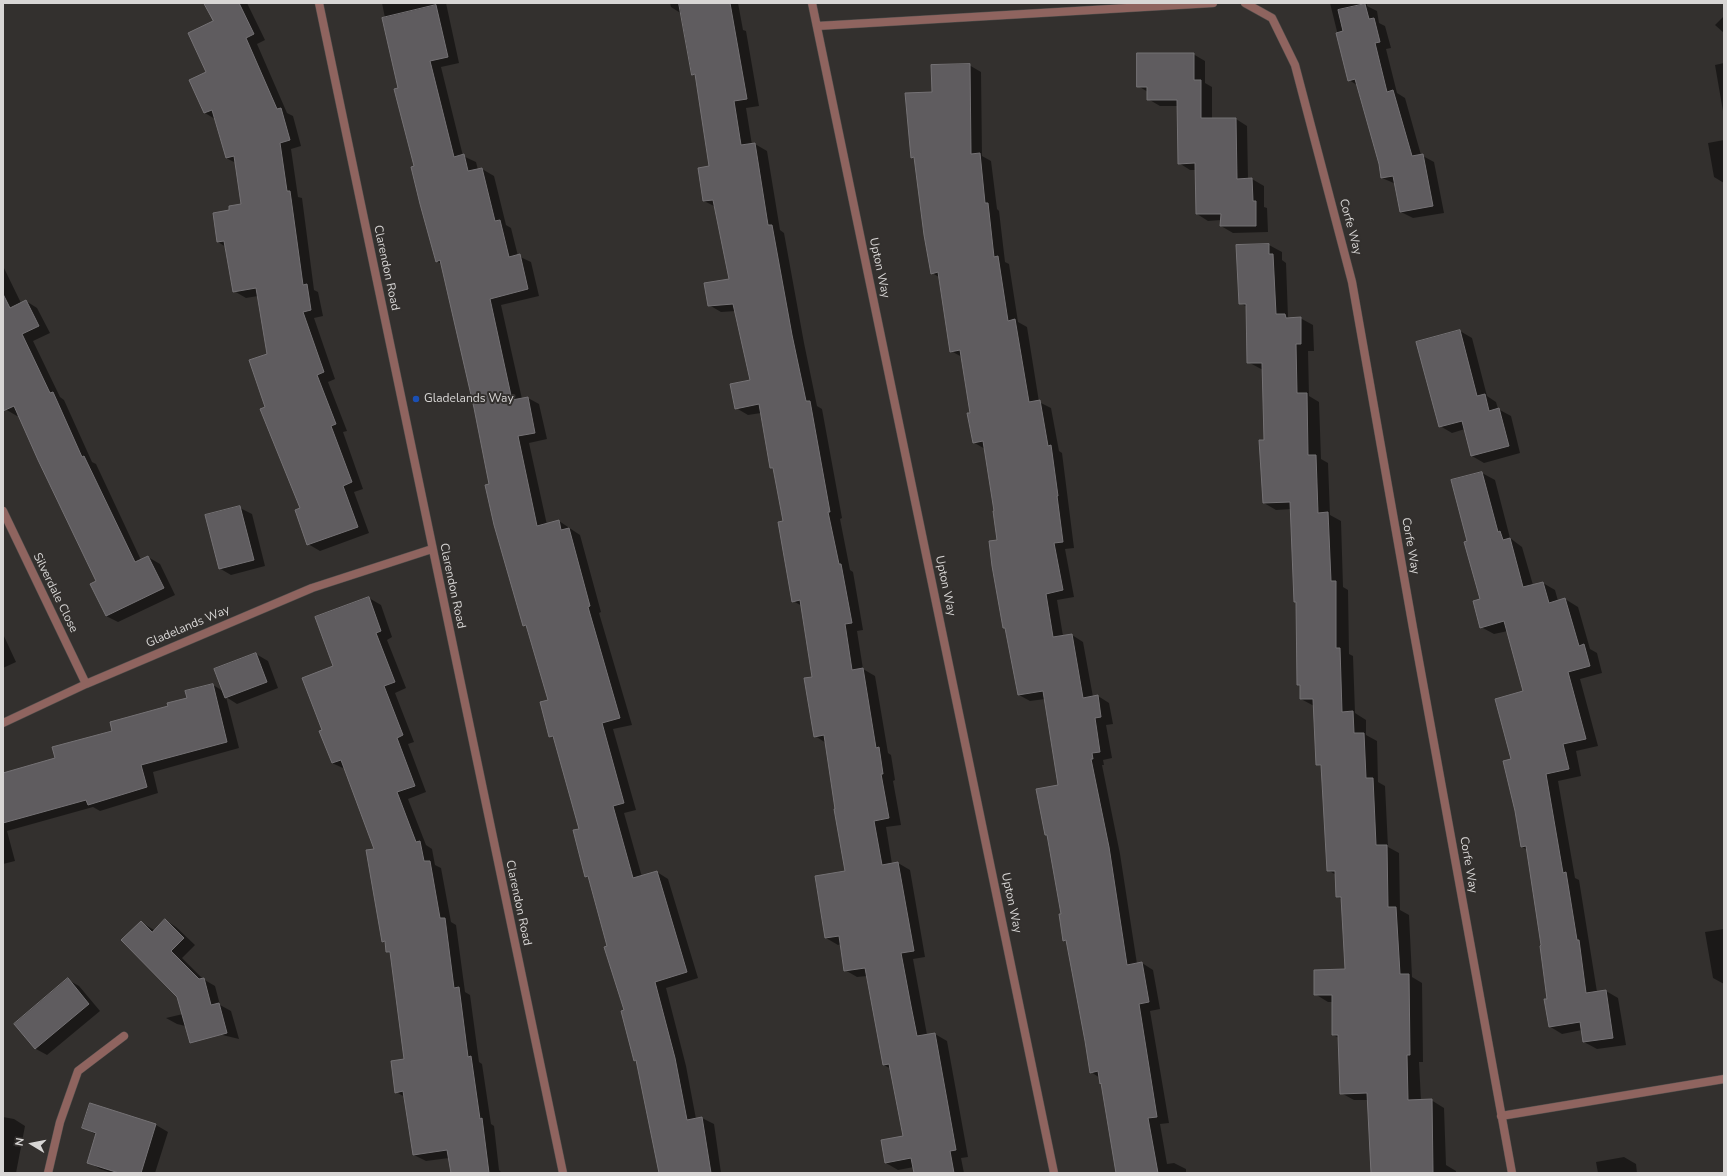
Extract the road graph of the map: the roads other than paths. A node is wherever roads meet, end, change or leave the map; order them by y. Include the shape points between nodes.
1 (319, 3) edge
2 (812, 3) edge
3 (1213, 3) edge
4 (1245, 3) edge
5 (817, 26) junction
6 (3, 511) edge
7 (432, 549) junction
8 (86, 684) junction
9 (3, 723) edge
10 (124, 1036) dead end
11 (1724, 1079) edge
12 (1501, 1116) junction
13 (48, 1173) edge
14 (563, 1173) edge
15 (1054, 1173) edge
16 (1512, 1173) edge

1 - 7 street, Clarendon Road
2 - 5 street, Upton Way
3 - 5 street
4 - 12 street, Corfe Way via 1272,18 1295,65 1352,282
5 - 15 street, Upton Way
6 - 8 street, Silverdale Close
7 - 8 street, Gladelands Way via 312,588
7 - 14 street, Clarendon Road
8 - 9 street, Gladelands Way
10 - 13 street via 78,1071 60,1122
11 - 12 street
12 - 16 street, Corfe Way

